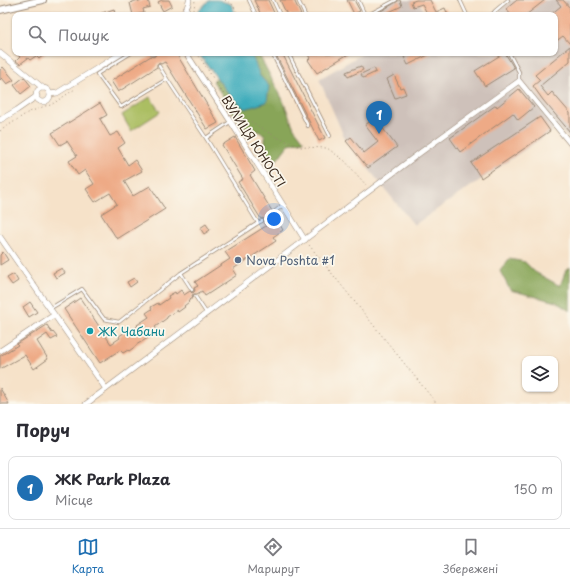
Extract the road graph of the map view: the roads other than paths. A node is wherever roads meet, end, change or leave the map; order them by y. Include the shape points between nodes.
1 (43, 0) edge
2 (189, 0) edge
3 (249, 0) edge
4 (273, 0) edge
5 (298, 0) edge
6 (358, 0) edge
7 (396, 0) edge
8 (460, 0) edge
9 (508, 0) edge
10 (0, 10) edge
11 (184, 12) edge
12 (255, 12) edge
13 (279, 12) edge
14 (304, 12) edge
15 (364, 12) edge
16 (372, 12) edge
17 (466, 12) edge
18 (494, 12) edge
19 (0, 53) edge
20 (117, 56) edge
21 (126, 56) edge
22 (188, 56) edge
23 (273, 56) edge
24 (290, 56) edge
25 (511, 56) edge
26 (159, 66) dead end
27 (167, 79) junction
28 (520, 81) junction
29 (44, 88) junction
30 (50, 94) junction
31 (36, 96) junction
32 (0, 120) edge
33 (231, 122) junction
34 (308, 126) dead end
35 (330, 136) dead end
36 (206, 138) junction
37 (570, 143) edge
38 (283, 205) junction
39 (273, 213) dead end
40 (262, 221) dead end
41 (258, 223) junction
42 (0, 238) edge
43 (305, 240) junction
44 (181, 273) junction
45 (192, 290) dead end
46 (195, 296) dead end
47 (49, 309) junction
48 (207, 314) junction
49 (54, 315) junction
50 (0, 351) edge
51 (106, 389) junction
52 (86, 404) edge

1 - 10 street
2 - 11 street
3 - 12 lane
4 - 13 lane
5 - 14 lane
6 - 15 lane
7 - 16 lane
8 - 17 lane
9 - 18 lane
19 - 29 street
20 - 30 street via 57,93
21 - 27 lane via 98,74 121,107
22 - 33 street, ВУЛИЦЯ ЮНОСТІ
23 - 34 lane
24 - 35 lane
25 - 28 lane via 519,72
26 - 27 lane
27 - 36 lane
28 - 37 street
28 - 43 street
29 - 30 street
29 - 31 street via 39,90
30 - 31 street via 49,99 43,102
31 - 32 street
33 - 36 lane
33 - 38 street, ВУЛИЦЯ ЮНОСТІ
36 - 41 lane
38 - 39 lane
38 - 43 street, ВУЛИЦЯ ЮНОСТІ
40 - 41 lane
41 - 44 lane
42 - 47 street
43 - 48 street
44 - 45 lane
44 - 47 lane via 119,322 104,319 82,289
46 - 48 lane
47 - 49 street
48 - 51 street
49 - 50 street
49 - 51 street
51 - 52 street

